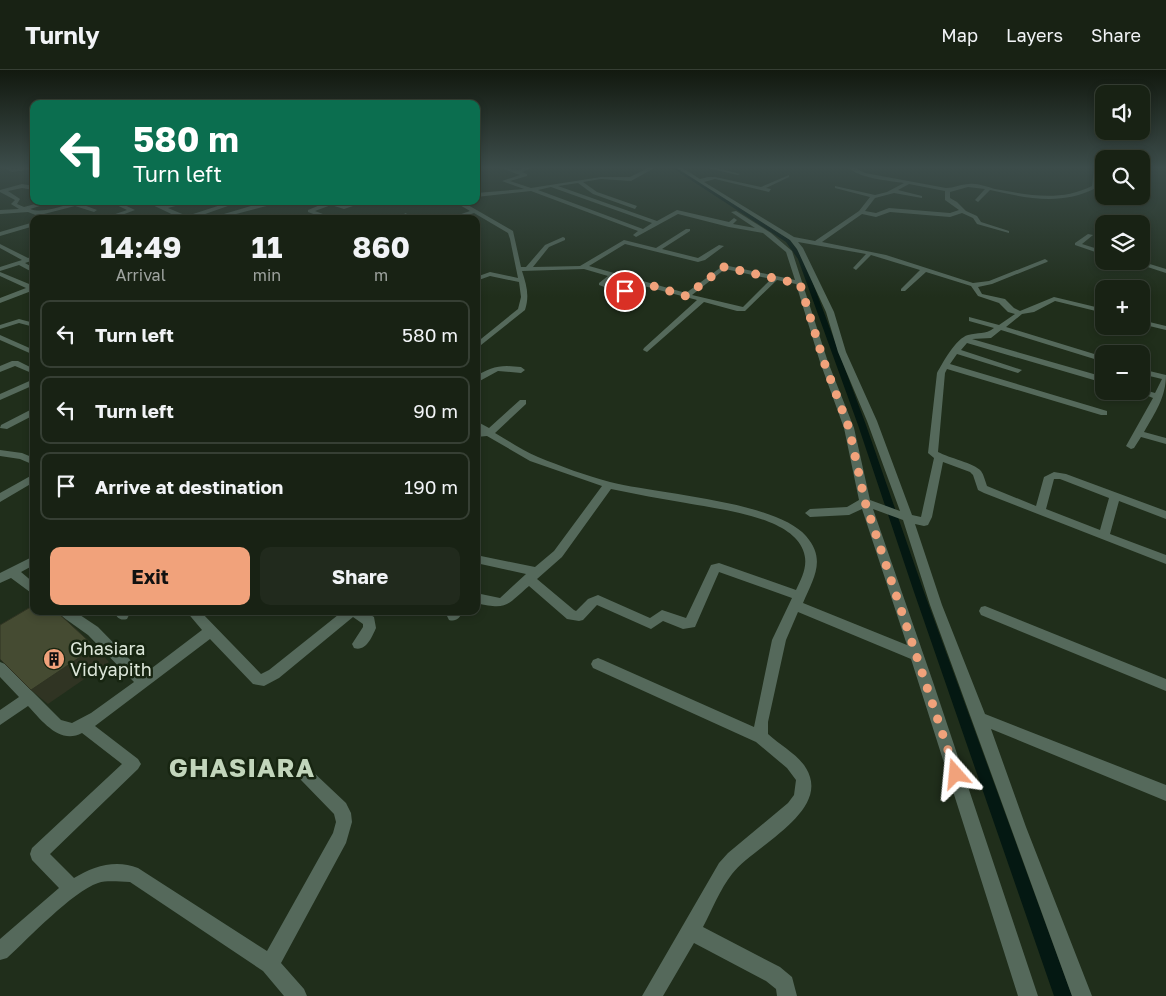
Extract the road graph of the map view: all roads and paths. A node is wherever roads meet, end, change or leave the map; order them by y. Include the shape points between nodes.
1 (28, 210) edge
2 (51, 210) edge
3 (131, 210) edge
4 (212, 210) edge
5 (242, 210) edge
6 (311, 210) edge
7 (475, 210) joint
8 (587, 210) edge
9 (621, 210) edge
10 (732, 210) edge
11 (745, 210) edge
12 (888, 210) edge
13 (892, 210) edge
14 (962, 211) joint
15 (860, 212) joint
16 (40, 213) junction
17 (44, 215) edge
18 (116, 215) edge
19 (198, 215) edge
20 (225, 215) edge
21 (322, 215) edge
22 (461, 215) edge
23 (741, 216) junction
24 (657, 223) junction
25 (729, 224) junction
26 (30, 225) edge
27 (688, 230) dead end
28 (642, 231) junction
29 (1007, 232) dead end
30 (0, 234) edge
31 (768, 234) junction
32 (1090, 235) dead end
33 (789, 238) junction
34 (563, 239) dead end
35 (624, 242) junction
36 (817, 242) junction
37 (0, 246) edge
38 (721, 246) dead end
39 (658, 250) junction
40 (1095, 250) edge
41 (870, 253) junction
42 (30, 259) edge
43 (1045, 261) dead end
44 (20, 263) junction
45 (584, 267) junction
46 (1150, 267) edge
47 (518, 268) junction
48 (528, 268) junction
49 (856, 268) dead end
50 (0, 269) edge
51 (30, 269) edge
52 (925, 269) junction
53 (1166, 272) edge
54 (0, 274) edge
55 (614, 275) junction
56 (480, 277) edge
57 (10, 279) junction
58 (775, 279) junction
59 (523, 281) junction
60 (0, 282) edge
61 (640, 282) junction
62 (800, 284) junction
63 (973, 285) junction
64 (30, 287) edge
65 (30, 289) edge
66 (903, 290) dead end
67 (686, 296) junction
68 (702, 300) junction
69 (0, 301) edge
70 (1095, 309) edge
71 (1019, 313) junction
72 (972, 319) dead end
73 (30, 320) edge
74 (25, 322) junction
75 (30, 324) edge
76 (1150, 324) edge
77 (0, 327) edge
78 (1000, 328) junction
79 (1166, 328) edge
80 (0, 337) edge
81 (984, 337) junction
82 (966, 339) junction
83 (480, 344) edge
84 (647, 350) dead end
85 (30, 351) edge
86 (956, 351) junction
87 (1095, 357) edge
88 (1050, 358) dead end
89 (944, 365) junction
90 (0, 369) edge
91 (30, 370) edge
92 (521, 370) dead end
93 (1018, 370) dead end
94 (1150, 374) edge
95 (480, 377) edge
96 (1095, 377) edge
97 (1166, 379) edge
98 (30, 384) edge
99 (1161, 396) edge
100 (0, 398) edge
101 (523, 402) dead end
102 (30, 413) edge
103 (1104, 413) dead end
104 (4, 428) dead end
105 (1139, 433) junction
106 (483, 434) edge
107 (1166, 441) edge
108 (1131, 446) dead end
109 (0, 453) edge
110 (939, 457) junction
111 (30, 460) edge
112 (30, 479) edge
113 (608, 485) junction
114 (1115, 496) junction
115 (0, 498) edge
116 (868, 504) junction
117 (1040, 511) junction
118 (810, 513) dead end
119 (1166, 515) edge
120 (903, 517) junction
121 (1104, 536) junction
122 (1166, 560) edge
123 (480, 561) edge
124 (30, 562) edge
125 (12, 572) junction
126 (532, 575) junction
127 (0, 578) edge
128 (30, 587) edge
129 (480, 599) edge
130 (797, 601) junction
131 (985, 610) dead end
132 (70, 615) edge
133 (196, 615) edge
134 (347, 615) edge
135 (359, 615) edge
136 (211, 631) junction
137 (359, 644) dead end
138 (917, 655) junction
139 (598, 664) dead end
140 (0, 668) edge
141 (143, 682) junction
142 (1166, 685) edge
143 (30, 697) junction
144 (0, 718) edge
145 (980, 719) junction
146 (84, 726) junction
147 (761, 737) junction
148 (306, 775) dead end
149 (1166, 793) edge
150 (73, 890) junction
151 (691, 931) junction
152 (0, 951) edge
153 (270, 964) junction
154 (297, 996) edge
155 (652, 996) edge
156 (787, 996) edge
157 (1028, 996) edge
158 (1082, 996) edge

1 - 16 street
2 - 16 street
3 - 18 street
4 - 19 street
5 - 20 street
6 - 21 street
7 - 22 street
7 - 47 street via 511,232
8 - 28 street
9 - 24 street
10 - 23 street
11 - 33 street
12 - 15 street via 876,215
13 - 14 street via 950,215
14 - 29 street via 975,217 979,223
15 - 36 street
16 - 17 street
23 - 25 street
23 - 31 street
24 - 25 street via 677,212
24 - 28 street
25 - 31 street
26 - 30 street
27 - 39 street
28 - 35 street
31 - 33 street
31 - 62 street via 789,251
32 - 40 street via 1077,244
33 - 36 street
33 - 120 street via 800,248 830,312 842,352 872,421
34 - 48 street via 547,246
35 - 39 street
35 - 45 street
36 - 41 street
37 - 42 street
38 - 39 street via 698,260
41 - 49 street
41 - 52 street
42 - 44 street
43 - 63 street via 990,283
44 - 50 street
44 - 51 street
45 - 48 street
45 - 55 street
46 - 53 street
47 - 48 street
47 - 59 street
52 - 63 street
52 - 66 street
54 - 57 street
55 - 61 street
55 - 61 street via 602,284 625,291
56 - 59 street via 490,274
57 - 60 street
57 - 64 street
58 - 62 street
58 - 67 street via 724,267
58 - 68 street via 742,310
59 - 83 street via 525,302 521,310
61 - 67 street
62 - 116 street via 849,428
63 - 71 street via 980,295 1002,301
65 - 69 street
67 - 68 street
68 - 84 street
70 - 71 street via 1054,299
71 - 78 street
72 - 78 street
73 - 74 street
74 - 75 street
74 - 77 street
76 - 79 street
78 - 81 street
78 - 87 street
80 - 85 street
81 - 82 street
81 - 88 street
82 - 86 street
82 - 96 street
86 - 89 street
86 - 93 street
89 - 103 street
89 - 110 street via 932,449
90 - 91 street via 15,363
92 - 95 street via 500,367
94 - 97 street
97 - 99 street
98 - 100 street
99 - 105 street
101 - 106 street
102 - 104 street
105 - 107 street
105 - 108 street
106 - 113 street via 534,459
109 - 111 street
110 - 117 street via 974,470 982,488
110 - 120 street via 928,518 924,522
112 - 115 street
113 - 126 street via 558,554
113 - 130 street via 750,512 786,526 808,546 813,560
114 - 117 street via 1054,475 1049,477
114 - 119 street
114 - 121 street
116 - 118 street via 849,511
116 - 120 street
116 - 138 street
117 - 121 street
120 - 145 street
121 - 122 street
123 - 126 street
124 - 125 street
125 - 127 street
125 - 128 street
126 - 129 street via 504,601 498,603
126 - 130 street via 571,615 580,616 598,600 651,624 662,615 688,625 714,568 719,567
130 - 138 street
130 - 147 street via 779,640 761,722
131 - 142 street
132 - 141 street via 93,631
133 - 136 street
134 - 136 street via 264,680 252,676
135 - 137 street via 369,621 370,628
136 - 141 street
138 - 157 street
139 - 147 street
140 - 143 street
141 - 146 street
143 - 144 street
143 - 146 street via 57,726 73,730
145 - 149 street
145 - 158 street
146 - 150 street via 134,764 38,854
147 - 151 street via 770,748 793,764 802,776 803,791 797,805 725,869
148 - 153 street via 337,806 343,814 344,824 340,837
150 - 152 street
150 - 153 street via 91,877 112,872 132,874
151 - 155 street
151 - 156 street via 773,974 785,984
153 - 154 street

